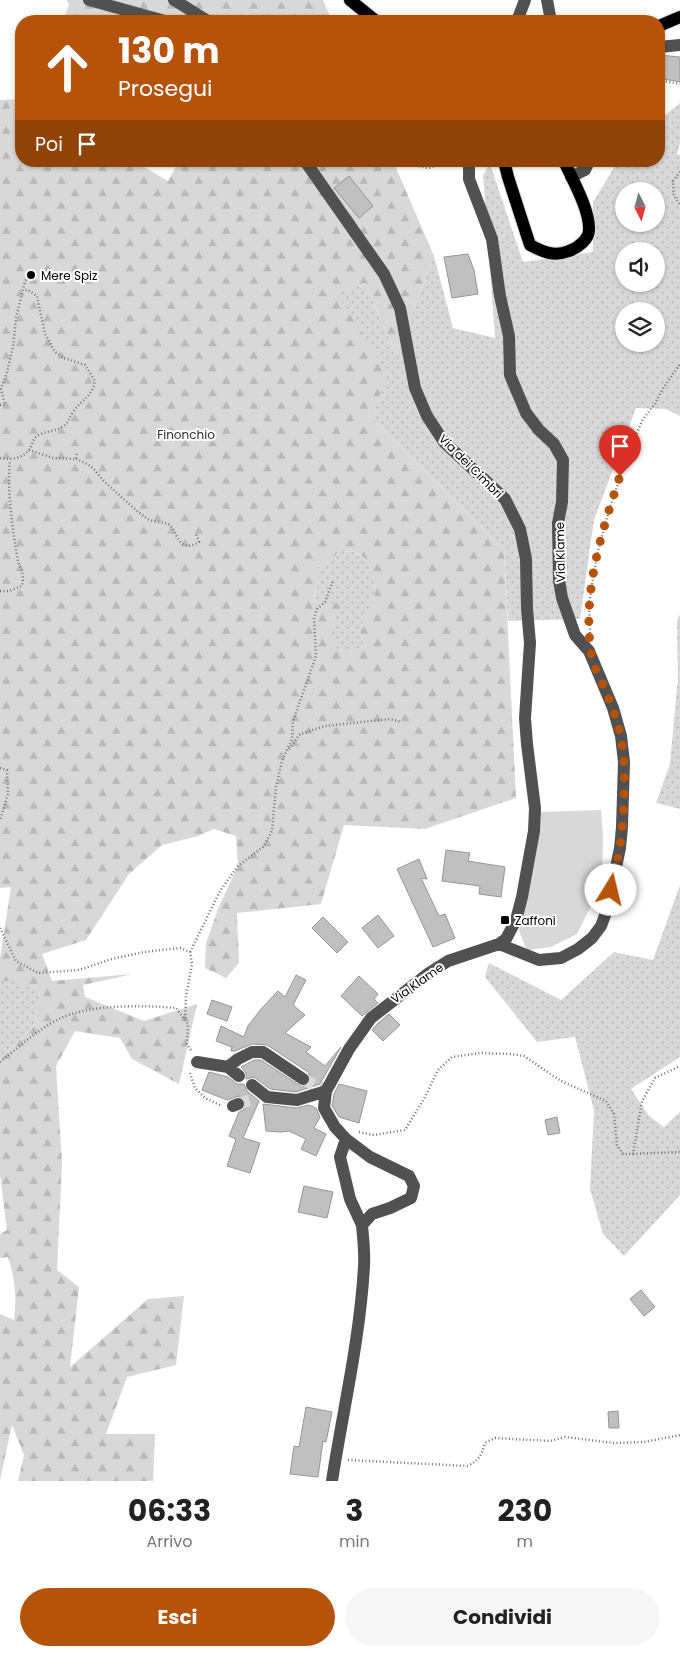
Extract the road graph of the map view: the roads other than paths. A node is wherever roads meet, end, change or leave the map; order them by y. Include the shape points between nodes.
1 (89, 0) edge
2 (174, 0) edge
3 (350, 0) edge
4 (525, 0) edge
5 (547, 0) edge
6 (143, 15) edge
7 (198, 15) edge
8 (369, 15) edge
9 (519, 15) edge
10 (550, 15) edge
11 (680, 18) edge
12 (665, 24) edge
13 (680, 45) edge
14 (665, 46) edge
15 (309, 167) edge
16 (469, 167) edge
17 (506, 167) edge
18 (567, 167) edge
19 (586, 167) edge
20 (571, 177) junction
21 (499, 944) junction
22 (192, 1062) road end
23 (228, 1067) junction
24 (239, 1076) dead end
25 (303, 1079) tunnel mouth
26 (252, 1085) dead end
27 (323, 1090) junction
28 (350, 1135) junction
29 (362, 1225) junction
30 (332, 1481) edge

1 - 6 street
2 - 7 street
3 - 8 main road
4 - 9 street
5 - 10 street
11 - 12 main road
13 - 14 street
15 - 21 street, Via dei Cimbri via 384,274 400,308 414,388 427,416 444,442 505,499 520,529 526,559 530,643 525,718 535,808 534,831 516,920 506,939
16 - 21 street, Via Klame via 469,180 492,239 509,336 510,375 526,413 554,444 563,460 558,523 559,580 565,608 575,635 589,651 613,708 624,762 620,848 601,926 592,938 561,958 539,960
17 - 20 main road via 530,244 545,254 574,250 589,231 584,202
18 - 20 main road
19 - 20 street
21 - 27 street, Via Klame via 448,961 370,1018
22 - 23 street
23 - 24 street
23 - 25 street via 252,1052 263,1052
26 - 27 street via 259,1097 297,1100
27 - 28 street via 324,1108 335,1127
28 - 29 street via 340,1157 350,1199
28 - 29 street via 370,1157 409,1176 414,1186 411,1198 372,1214
29 - 30 street via 364,1265 358,1331

